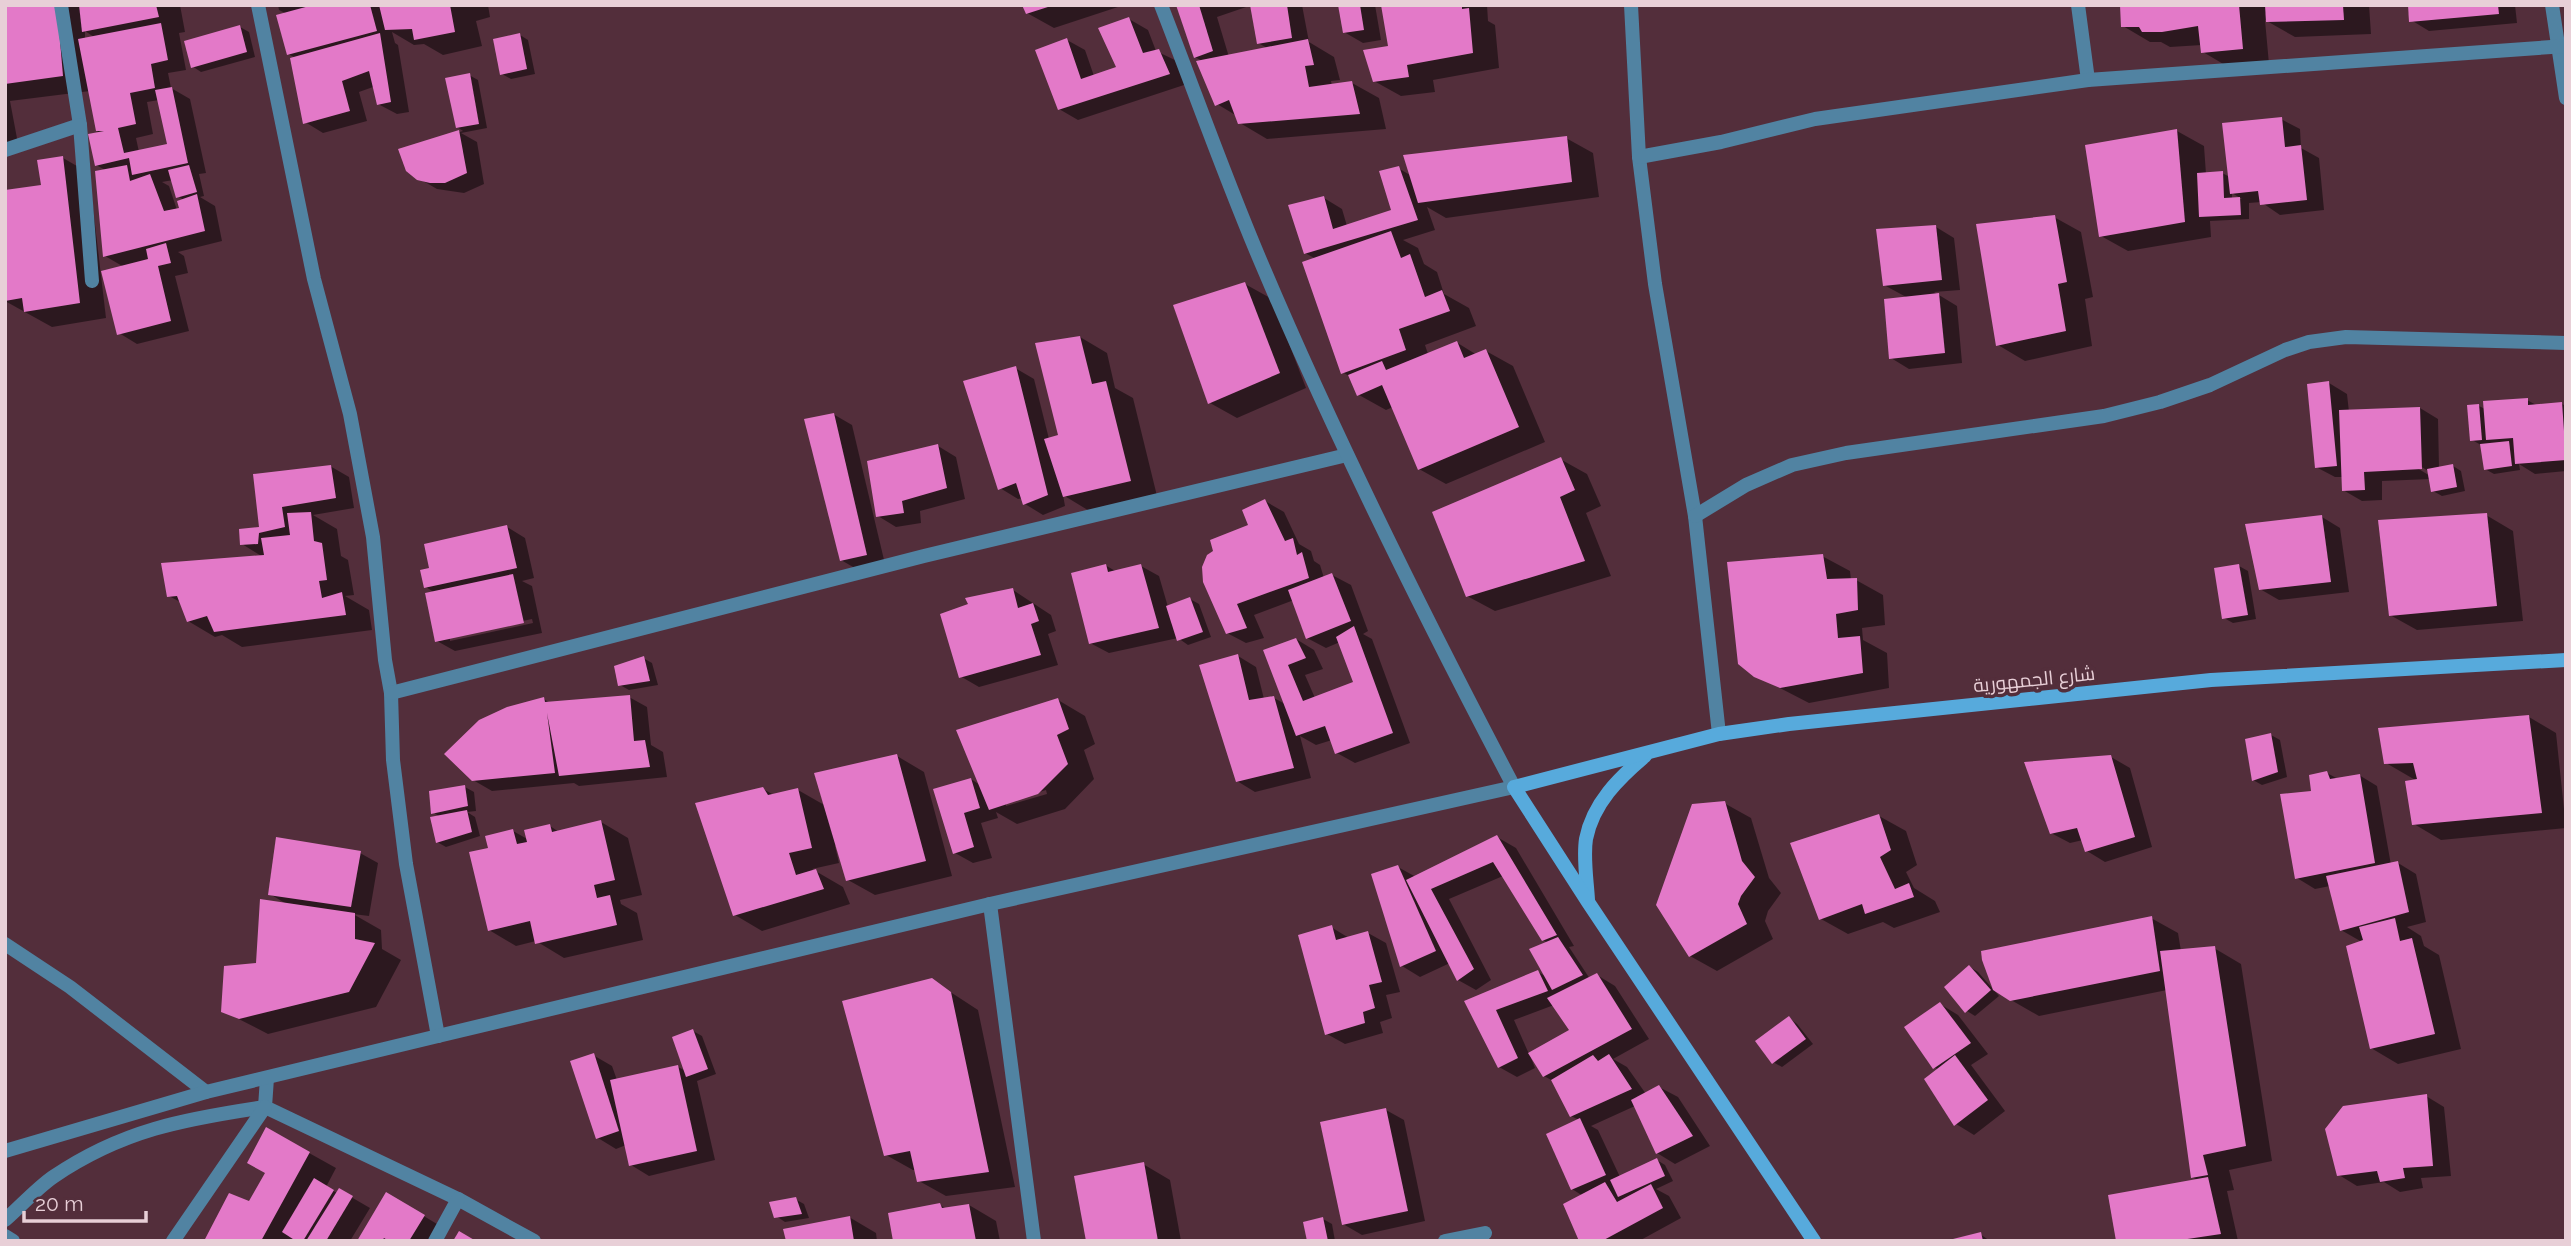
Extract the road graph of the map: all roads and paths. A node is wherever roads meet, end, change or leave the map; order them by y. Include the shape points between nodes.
1 (61, 5) edge
2 (258, 5) edge
3 (1161, 5) edge
4 (1631, 5) edge
5 (2078, 5) edge
6 (2552, 5) edge
7 (2562, 46) edge
8 (2088, 80) junction
9 (2566, 98) edge
10 (80, 125) junction
11 (5, 150) edge
12 (1639, 157) junction
13 (92, 281) dead end
14 (2566, 343) edge
15 (1347, 455) junction
16 (1695, 516) junction
17 (2566, 660) edge
18 (391, 693) junction
19 (1720, 734) junction
20 (1649, 752) junction
21 (1514, 786) junction
22 (1588, 902) junction
23 (989, 904) junction
24 (5, 944) edge
25 (438, 1036) junction
26 (267, 1078) junction
27 (206, 1092) junction
28 (265, 1108) junction
29 (5, 1151) edge
30 (458, 1199) junction
31 (5, 1220) edge
32 (1486, 1233) dead end
33 (5, 1236) edge
34 (13, 1241) edge
35 (173, 1241) edge
36 (435, 1241) edge
37 (534, 1241) edge
38 (1034, 1241) edge
39 (1445, 1241) edge
40 (1814, 1241) edge

1 - 10 street
2 - 18 street via 314,279 350,414 373,537
3 - 15 street via 1262,265
4 - 12 street
5 - 8 street
6 - 7 street
7 - 8 street
7 - 9 street
8 - 12 street via 1815,118
10 - 11 street
10 - 13 street
12 - 16 street via 1655,284
14 - 16 street via 2346,337 2309,342 2210,385 2105,416 1846,453 1792,465 1746,485
15 - 18 street via 924,556
15 - 21 street
16 - 19 street
17 - 19 main road, شارع الجمهورية via 2211,680
18 - 25 street via 393,760 406,864
19 - 20 main road, شارع الجمهورية
20 - 21 main road, شارع الجمهورية
20 - 22 main road via 1616,781 1598,808 1586,840
21 - 22 main road
21 - 23 street
22 - 40 main road
23 - 25 street
23 - 38 street
24 - 27 street via 70,987
25 - 26 street
26 - 27 street
26 - 28 street
27 - 29 street
28 - 30 street
28 - 31 street via 193,1117 120,1139 52,1178
28 - 35 street
30 - 36 street
30 - 37 street
32 - 39 street
33 - 34 street

